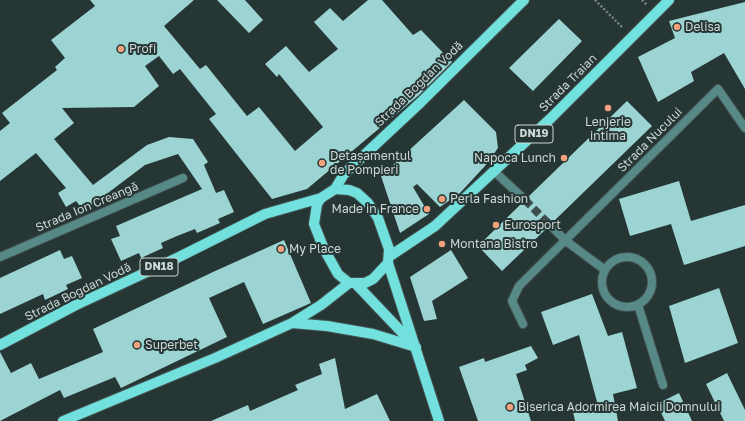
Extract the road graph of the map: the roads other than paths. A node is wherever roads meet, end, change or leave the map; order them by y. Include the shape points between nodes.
1 (524, 0) edge
2 (669, 0) edge
3 (745, 128) edge
4 (495, 172) junction
5 (183, 178) dead end
6 (335, 189) junction
7 (322, 198) junction
8 (525, 200) tunnel mouth
9 (550, 225) tunnel mouth
10 (566, 241) junction
11 (0, 257) edge
12 (389, 260) junction
13 (605, 270) junction
14 (352, 284) junction
15 (638, 305) junction
16 (292, 323) junction
17 (523, 324) dead end
18 (0, 345) edge
19 (416, 347) junction
20 (663, 385) dead end
21 (63, 421) edge
22 (439, 421) edge

1 - 6 main road, Strada Bogdan Vodă via 344,174
2 - 4 main road, Strada Traian / DN19
3 - 10 street, Strada Nucului via 718,89
4 - 8 street
4 - 12 main road, Strada Traian / DN19 via 435,226
5 - 11 street, Strada Ion Creangă
6 - 7 main road
6 - 12 main road via 357,193 368,203 384,233
7 - 14 main road via 317,204 314,224 332,266
7 - 18 main road, Strada Bogdan Vodă / DN18 via 265,214 76,305
9 - 10 street
10 - 13 street
10 - 17 street, Strada Nucului via 519,286 512,301
12 - 14 main road via 373,279 365,283
12 - 19 main road
13 - 15 street via 602,279 603,290 608,300 617,306 628,308
13 - 15 street via 612,261 622,257 633,257 642,261 653,279 652,290 647,299
14 - 16 main road
14 - 19 main road
15 - 20 street
16 - 19 main road via 373,334
16 - 21 main road
19 - 22 main road

